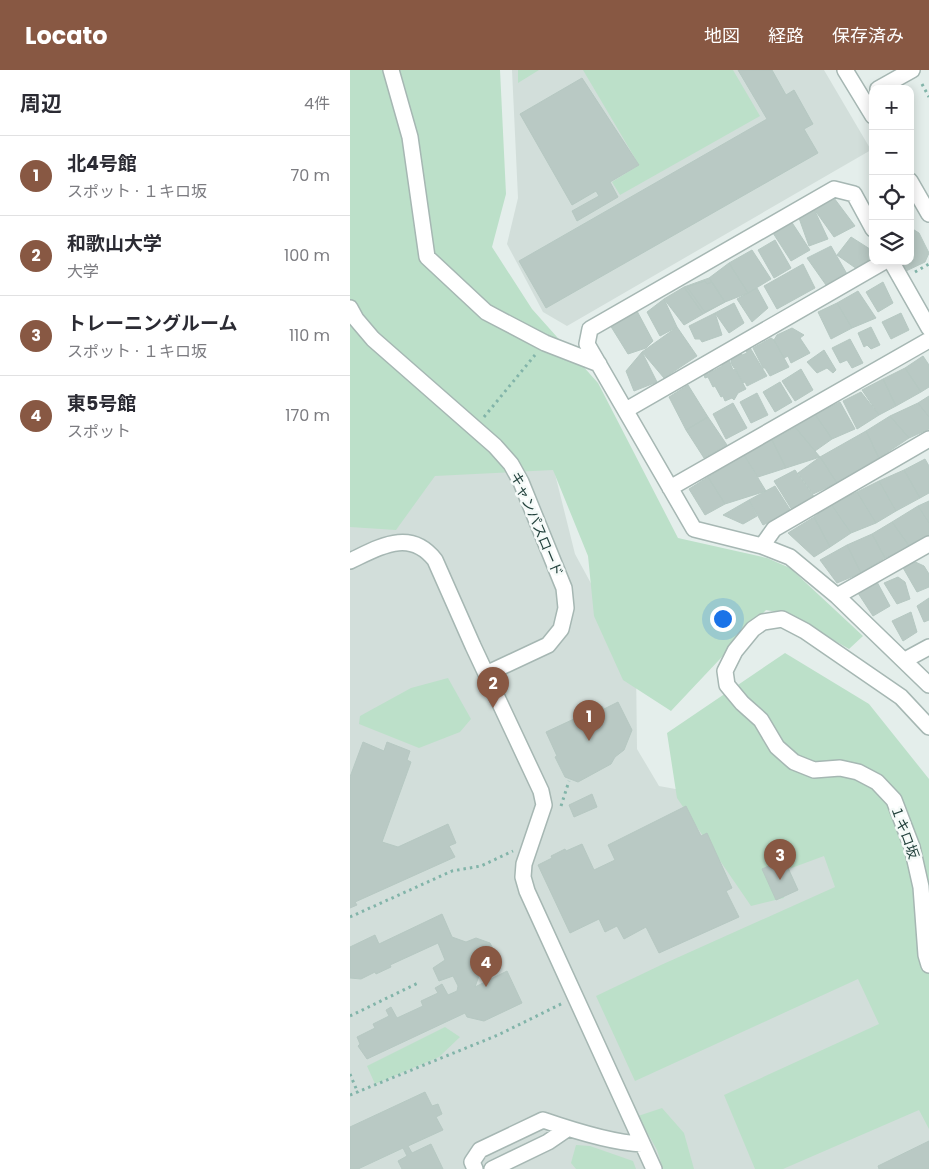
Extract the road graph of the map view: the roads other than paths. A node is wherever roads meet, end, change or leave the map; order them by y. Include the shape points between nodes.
1 (391, 70) edge
2 (845, 70) edge
3 (912, 70) edge
4 (885, 85) edge
5 (868, 95) edge
6 (914, 189) edge
7 (929, 214) edge
8 (869, 222) edge
9 (878, 265) edge
10 (893, 265) edge
11 (350, 308) edge
12 (929, 328) edge
13 (929, 340) edge
14 (599, 364) junction
15 (626, 410) junction
16 (929, 439) edge
17 (670, 488) junction
18 (929, 544) edge
19 (762, 546) junction
20 (350, 561) edge
21 (837, 596) junction
22 (929, 647) edge
23 (905, 660) junction
24 (486, 674) junction
25 (929, 685) edge
26 (929, 727) edge
27 (929, 965) edge
28 (567, 1129) junction
29 (642, 1144) junction
30 (475, 1169) edge
31 (492, 1169) edge
32 (654, 1169) edge

1 - 14 street via 410,137 427,257 486,312 545,343
2 - 5 street
3 - 4 street
6 - 7 street
8 - 14 street via 854,194 834,189 590,329 587,344
9 - 15 street
10 - 12 street
11 - 24 street, キャンパスロード via 372,339 475,428 511,464 564,588 566,608 561,629 548,645
13 - 17 street
14 - 15 street
15 - 17 street
16 - 19 street via 774,529
17 - 19 street via 694,529
18 - 21 street
19 - 21 street via 790,557
20 - 24 street via 399,542 428,550
21 - 23 street
22 - 23 street
23 - 25 street
24 - 29 street via 541,791 544,805 524,864 527,891
26 - 27 street, １キロ坂 via 901,697 805,631 782,619 763,622 752,629 735,651 725,672 727,684 761,720 777,747 794,762 814,770 840,768 858,772 878,782 894,800 912,847 921,887
28 - 29 street
28 - 30 street via 543,1120 480,1150 472,1162
28 - 31 street via 548,1142
29 - 32 street

